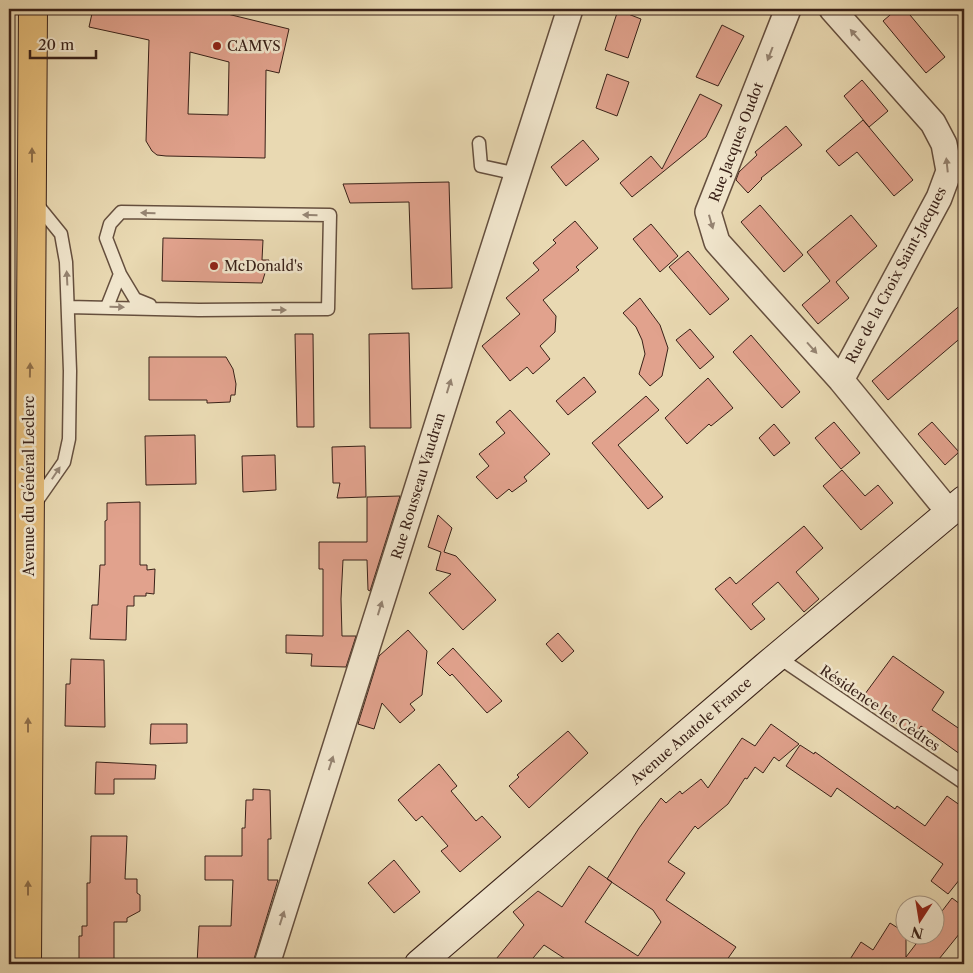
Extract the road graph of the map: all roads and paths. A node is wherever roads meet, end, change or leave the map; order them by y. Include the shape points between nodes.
1 (33, 9) edge
2 (570, 9) edge
3 (788, 9) edge
4 (832, 9) edge
5 (478, 143) dead end
6 (518, 174) junction
7 (32, 198) junction
8 (120, 274) junction
9 (68, 307) junction
10 (107, 307) junction
11 (158, 309) junction
12 (841, 380) junction
13 (957, 506) edge
14 (29, 513) junction
15 (778, 657) junction
16 (964, 783) edge
17 (26, 964) edge
18 (267, 964) edge
19 (419, 964) edge

7 -> 1 main road, Avenue du Général Leclerc
2 - 6 street, Rue Rousseau Vaudran
3 -> 12 street, Rue Jacques Oudot via 708,212 717,242
12 -> 4 street, Rue de la Croix Saint-Jacques via 939,198 949,171 944,144 933,123
5 - 6 lane via 481,166
18 -> 6 street, Rue Rousseau Vaudran
9 -> 7 lane via 61,234
14 -> 7 main road, Avenue du Général Leclerc
8 - 10 lane
8 - 11 lane via 135,299
11 -> 8 lane via 328,310 330,215 121,212 110,224 106,238
9 - 10 lane
14 -> 9 lane via 64,462 69,439
10 -> 11 lane
12 - 13 street, Rue de la Croix Saint-Jacques
13 - 15 main road, Avenue Anatole France
17 -> 14 main road, Avenue du Général Leclerc
15 - 16 lane, Résidence les Cèdres
15 - 19 main road, Avenue Anatole France

